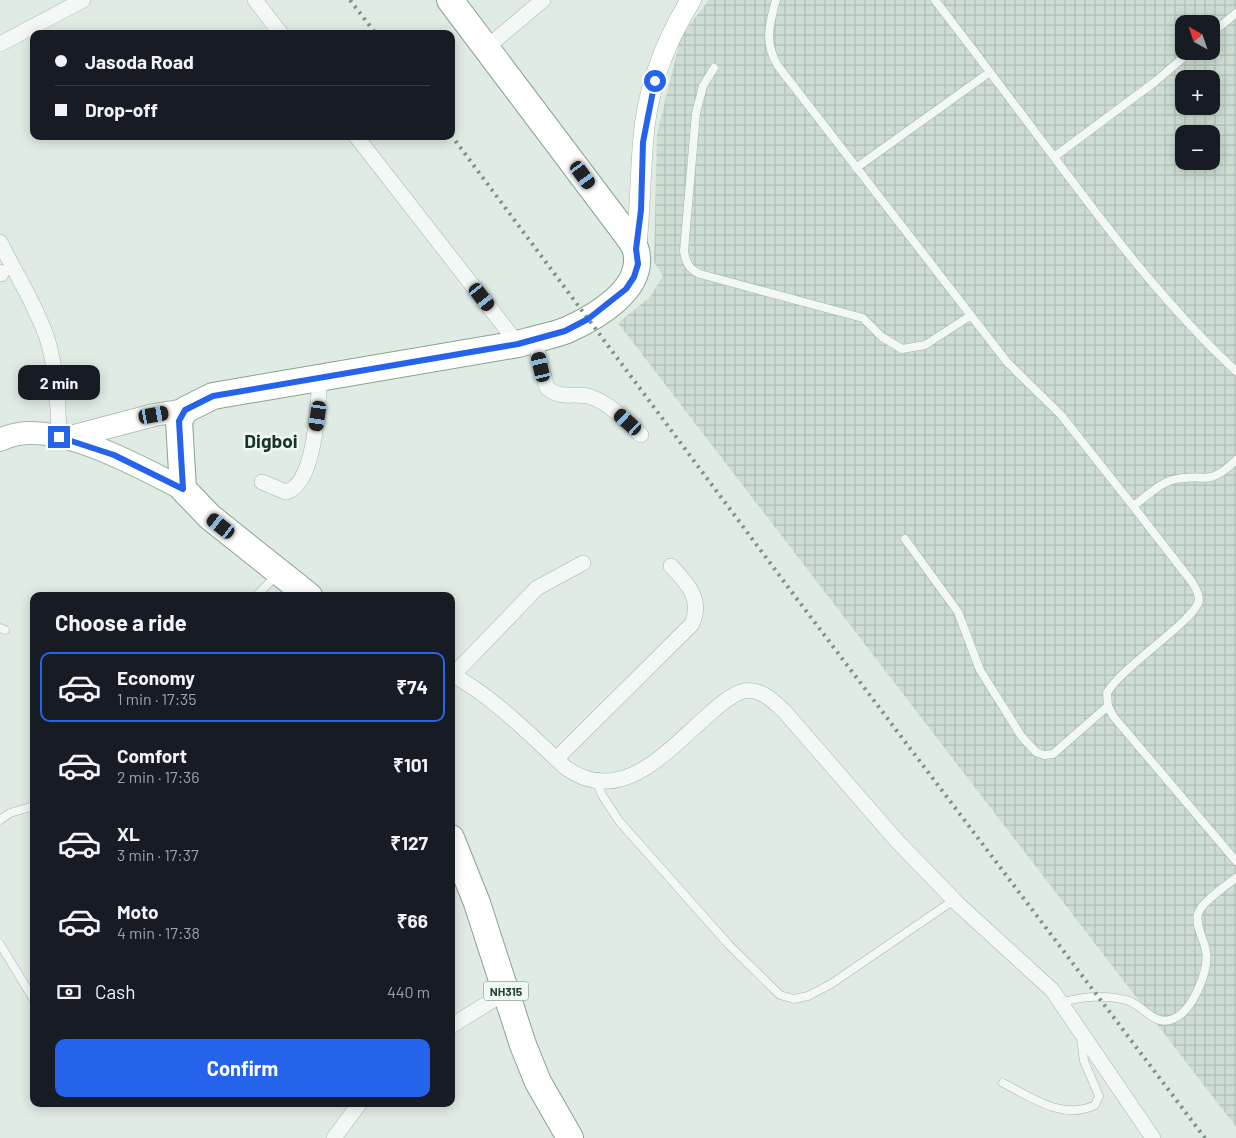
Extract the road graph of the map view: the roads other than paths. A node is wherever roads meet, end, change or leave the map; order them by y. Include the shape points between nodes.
1 (82, 0) edge
2 (255, 0) edge
3 (450, 0) edge
4 (543, 0) edge
5 (690, 0) edge
6 (776, 0) edge
7 (935, 0) edge
8 (1236, 12) edge
9 (1220, 26) edge
10 (277, 30) edge
11 (0, 44) edge
12 (486, 48) junction
13 (1180, 60) edge
14 (714, 68) dead end
15 (990, 72) junction
16 (359, 140) edge
17 (1054, 157) junction
18 (856, 168) junction
19 (0, 242) edge
20 (636, 249) junction
21 (4, 273) edge
22 (970, 316) junction
23 (526, 342) junction
24 (1236, 372) edge
25 (320, 377) junction
26 (185, 410) junction
27 (641, 435) dead end
28 (63, 437) junction
29 (0, 440) edge
30 (1236, 460) edge
31 (262, 482) dead end
32 (183, 489) junction
33 (1133, 506) junction
34 (905, 539) dead end
35 (583, 563) dead end
36 (671, 566) dead end
37 (280, 572) junction
38 (260, 592) edge
39 (304, 592) edge
40 (455, 672) edge
41 (455, 677) edge
42 (1108, 706) junction
43 (556, 759) junction
44 (597, 782) junction
45 (30, 807) edge
46 (0, 820) edge
47 (455, 848) edge
48 (1236, 861) edge
49 (1236, 878) edge
50 (954, 900) junction
51 (0, 944) edge
52 (506, 992) junction
53 (30, 993) edge
54 (1062, 1002) junction
55 (455, 1024) edge
56 (1080, 1028) junction
57 (1003, 1083) dead end
58 (357, 1107) edge
59 (334, 1138) edge
60 (570, 1138) edge
61 (1153, 1138) edge

1 - 11 street
2 - 10 street
3 - 12 highway
4 - 12 street
5 - 20 street via 676,23 658,68 648,108
6 - 18 lane via 768,26 771,54
7 - 15 lane
8 - 9 lane
12 - 20 highway
13 - 17 lane
14 - 22 lane via 703,86 696,113 684,251 690,270 863,318 882,337 902,348 925,345
15 - 17 lane
15 - 18 lane
16 - 23 street
17 - 24 lane via 1179,314
18 - 22 lane
19 - 21 street
20 - 23 highway via 638,264 634,277 616,298 565,331
21 - 28 street via 37,314 47,338
22 - 33 lane via 1006,362 1061,415
23 - 25 highway
23 - 27 street via 547,388 560,396 579,395 603,402
25 - 26 highway via 213,396
25 - 31 street via 311,456 294,488 286,492
26 - 28 main road
26 - 32 highway via 179,421
28 - 29 main road via 26,435
28 - 32 main road via 114,455
30 - 33 lane via 1212,478 1167,482
32 - 37 highway via 210,517
33 - 42 lane via 1192,582 1199,600 1190,614 1113,683 1107,693
34 - 42 lane via 958,612 980,670 1028,745 1044,755 1053,754
35 - 40 street via 537,588
36 - 43 street via 694,597 697,608 692,624
37 - 38 lane
37 - 39 highway
41 - 43 street via 496,703
42 - 48 lane via 1113,716
43 - 44 street via 578,777
44 - 50 street via 616,782 634,775 730,698 744,691 757,692 770,698 784,711 897,841
44 - 50 lane via 619,821 729,945 780,995 794,999 808,996 831,984
45 - 46 lane via 10,813
47 - 52 highway, NH315
49 - 54 lane via 1201,907 1198,914 1206,953 1205,972 1194,998 1181,1014 1172,1020 1157,1020 1128,1000 1096,995
50 - 54 street
51 - 53 lane
52 - 55 street
52 - 60 highway, NH315 via 522,1045 538,1082
54 - 56 street
56 - 57 lane via 1084,1061 1100,1096 1095,1105 1065,1111
56 - 61 street
58 - 59 street

